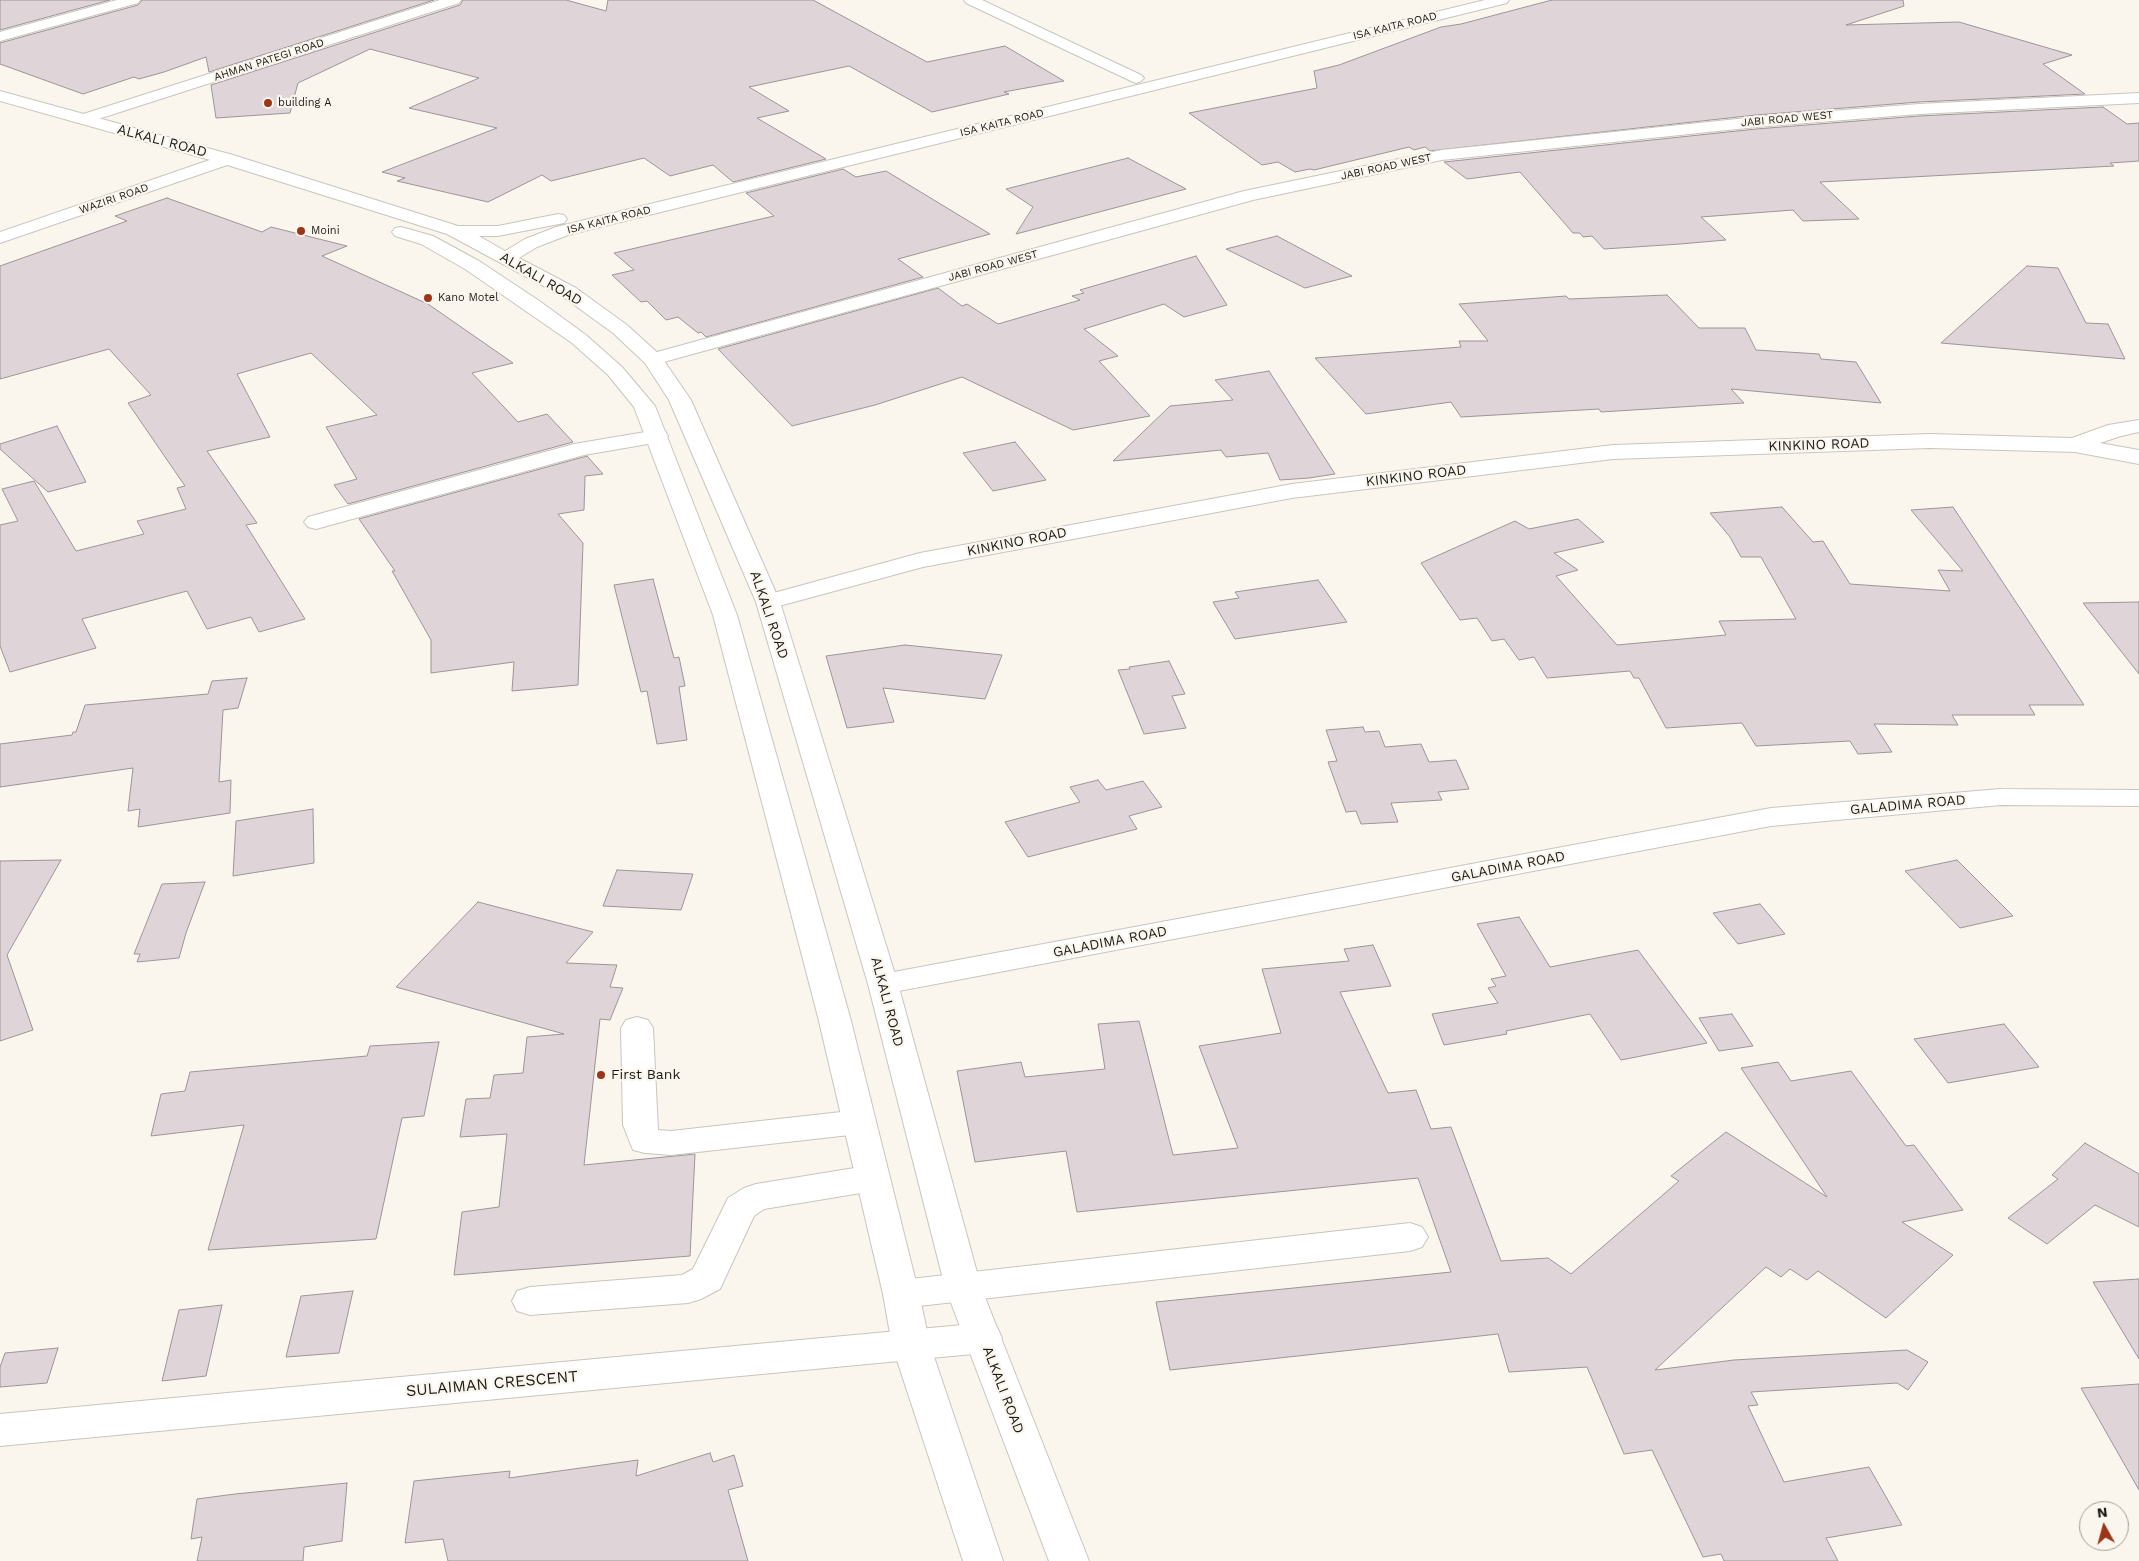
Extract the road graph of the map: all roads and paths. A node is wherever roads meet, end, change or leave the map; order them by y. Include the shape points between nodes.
1 (133, 0) edge
2 (454, 0) edge
3 (971, 0) edge
4 (1454, 0) edge
5 (1502, 0) edge
6 (0, 37) edge
7 (1136, 78) junction
8 (0, 96) edge
9 (2139, 98) edge
10 (0, 111) edge
11 (83, 119) junction
12 (905, 134) junction
13 (923, 143) junction
14 (227, 159) junction
15 (203, 168) junction
16 (453, 230) junction
17 (0, 238) edge
18 (506, 258) junction
19 (653, 359) junction
20 (2139, 426) edge
21 (656, 436) junction
22 (2075, 444) junction
23 (2139, 457) edge
24 (316, 522) dead end
25 (768, 602) junction
26 (2139, 798) edge
27 (883, 984) junction
28 (637, 1028) dead end
29 (859, 1122) junction
30 (873, 1178) junction
31 (1410, 1237) dead end
32 (963, 1287) junction
33 (900, 1294) junction
34 (530, 1301) dead end
35 (984, 1338) junction
36 (911, 1345) junction
37 (0, 1430) edge
38 (983, 1561) edge
39 (1069, 1561) edge

1 - 6 main road
2 - 11 main road, AHMAN PATEGI ROAD
3 - 7 main road
4 - 7 main road, ISA KAITA ROAD
5 - 13 main road, ISA KAITA ROAD
7 - 12 main road, ISA KAITA ROAD
8 - 11 main road, ALKALI ROAD
9 - 19 main road, JABI ROAD WEST via 1919,109 1756,122 1442,155 1250,195
10 - 15 main road, ALKALI ROAD
11 - 14 main road, ALKALI ROAD
12 - 13 main road
12 - 16 main road, ISA KAITA ROAD via 545,222 498,231
13 - 18 main road, ISA KAITA ROAD via 562,231 531,243
14 - 15 main road, WAZIRI ROAD
14 - 16 main road, ALKALI ROAD
15 - 17 main road, WAZIRI ROAD
15 - 21 main road, ALKALI ROAD via 427,240 472,265 571,333 615,371 644,406
16 - 18 main road, ALKALI ROAD
18 - 19 main road, ALKALI ROAD via 570,292 620,329
19 - 25 main road, ALKALI ROAD via 680,400
20 - 22 main road, KINKINO ROAD
21 - 24 main road via 582,449
21 - 29 main road, ALKALI ROAD via 725,615 834,1017
22 - 23 main road, KINKINO ROAD
22 - 25 main road, KINKINO ROAD via 1930,441 1604,453 1292,491 920,560
25 - 27 main road, ALKALI ROAD
26 - 27 main road, GALADIMA ROAD via 2000,797 1770,817
27 - 32 main road, ALKALI ROAD
28 - 29 main road via 640,1125 645,1141 670,1143
29 - 30 main road, ALKALI ROAD
30 - 33 main road, ALKALI ROAD
30 - 34 main road via 756,1197 740,1207 707,1279 688,1289
31 - 32 main road
32 - 33 main road
32 - 35 main road, ALKALI ROAD
33 - 36 main road, ALKALI ROAD
35 - 36 main road, SULAIMAN CRESCENT
35 - 39 main road, ALKALI ROAD
36 - 37 main road, SULAIMAN CRESCENT
36 - 38 main road, ALKALI ROAD

